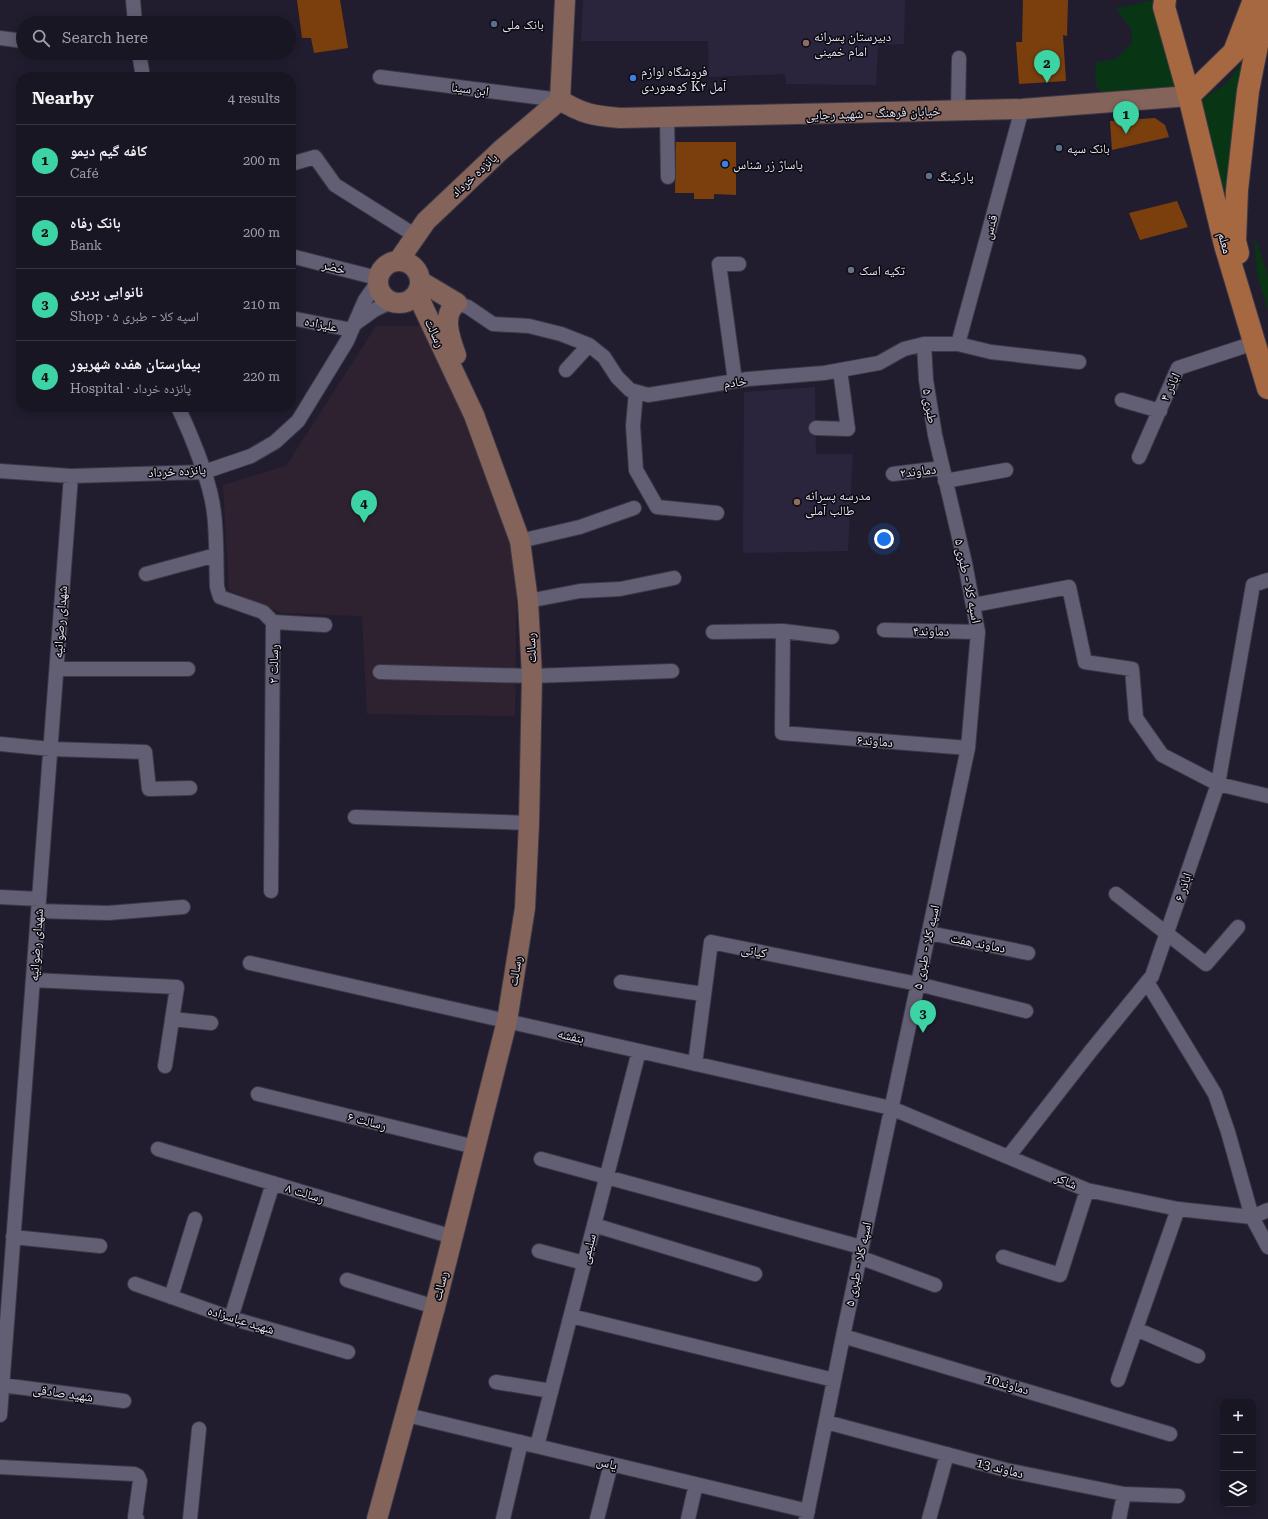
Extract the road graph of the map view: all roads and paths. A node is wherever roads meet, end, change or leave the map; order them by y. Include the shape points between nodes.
1 (133, 0) edge
2 (565, 0) edge
3 (1164, 0) edge
4 (1254, 0) edge
5 (1266, 0) edge
6 (134, 16) edge
7 (0, 38) edge
8 (16, 40) edge
9 (959, 58) dead end
10 (139, 60) edge
11 (142, 72) edge
12 (380, 77) dead end
13 (1189, 96) junction
14 (560, 100) junction
15 (1022, 109) junction
16 (958, 111) junction
17 (667, 117) junction
18 (296, 163) edge
19 (668, 178) dead end
20 (416, 236) junction
21 (296, 257) edge
22 (399, 260) junction
23 (739, 264) dead end
24 (377, 280) junction
25 (419, 288) junction
26 (391, 302) junction
27 (457, 303) junction
28 (296, 319) edge
29 (354, 327) junction
30 (924, 344) junction
31 (958, 344) junction
32 (588, 345) junction
33 (1261, 351) edge
34 (1079, 362) dead end
35 (566, 370) dead end
36 (840, 370) junction
37 (735, 381) junction
38 (1268, 388) edge
39 (636, 392) junction
40 (1122, 400) dead end
41 (1160, 411) junction
42 (180, 412) edge
43 (474, 415) junction
44 (816, 428) dead end
45 (1139, 457) dead end
46 (0, 470) edge
47 (1006, 470) dead end
48 (204, 472) junction
49 (893, 474) dead end
50 (944, 475) junction
51 (71, 476) junction
52 (634, 508) dead end
53 (717, 514) dead end
54 (520, 541) junction
55 (216, 556) junction
56 (146, 574) dead end
57 (674, 578) dead end
58 (1268, 580) edge
59 (528, 601) junction
60 (974, 605) junction
61 (273, 622) junction
62 (325, 625) dead end
63 (884, 630) dead end
64 (783, 631) junction
65 (713, 632) dead end
66 (978, 632) junction
67 (832, 636) dead end
68 (57, 669) junction
69 (188, 669) dead end
70 (672, 671) dead end
71 (380, 672) dead end
72 (532, 676) junction
73 (0, 744) edge
74 (968, 748) junction
75 (51, 749) junction
76 (1218, 784) junction
77 (190, 788) dead end
78 (1268, 796) edge
79 (355, 817) dead end
80 (529, 823) junction
81 (271, 891) dead end
82 (1116, 894) dead end
83 (0, 897) edge
84 (39, 905) junction
85 (183, 907) dead end
86 (1238, 927) dead end
87 (929, 933) junction
88 (1167, 934) junction
89 (1028, 953) dead end
90 (250, 963) dead end
91 (33, 980) junction
92 (621, 982) dead end
93 (1147, 982) junction
94 (918, 984) junction
95 (703, 994) junction
96 (1026, 1011) dead end
97 (172, 1019) junction
98 (507, 1021) junction
99 (211, 1023) dead end
100 (639, 1051) junction
101 (695, 1064) junction
102 (165, 1066) dead end
103 (258, 1094) dead end
104 (891, 1108) junction
105 (475, 1147) junction
106 (158, 1149) dead end
107 (1008, 1157) junction
108 (541, 1158) dead end
109 (607, 1176) junction
110 (273, 1183) junction
111 (1087, 1190) junction
112 (1178, 1209) junction
113 (1268, 1210) edge
114 (1252, 1217) junction
115 (195, 1219) dead end
116 (594, 1225) junction
117 (14, 1237) junction
118 (453, 1237) junction
119 (100, 1246) dead end
120 (1268, 1247) edge
121 (539, 1251) dead end
122 (860, 1252) junction
123 (1002, 1257) dead end
124 (584, 1263) junction
125 (755, 1274) dead end
126 (347, 1280) dead end
127 (135, 1284) dead end
128 (935, 1285) dead end
129 (171, 1297) junction
130 (435, 1307) junction
131 (571, 1316) junction
132 (231, 1318) junction
133 (1136, 1329) junction
134 (843, 1336) junction
135 (348, 1352) dead end
136 (1198, 1356) dead end
137 (834, 1380) junction
138 (1118, 1380) dead end
139 (496, 1382) dead end
140 (2, 1385) junction
141 (551, 1392) junction
142 (124, 1401) dead end
143 (0, 1415) edge
144 (407, 1415) junction
145 (826, 1422) junction
146 (199, 1429) dead end
147 (1170, 1434) dead end
148 (521, 1442) junction
149 (537, 1446) junction
150 (947, 1454) junction
151 (611, 1464) junction
152 (0, 1467) edge
153 (696, 1484) junction
154 (1124, 1494) junction
155 (1178, 1496) dead end
156 (807, 1515) edge
157 (137, 1519) edge
158 (190, 1519) edge
159 (377, 1519) edge
160 (503, 1519) edge
161 (597, 1519) edge
162 (688, 1519) edge
163 (929, 1519) edge
164 (1119, 1519) edge

1 - 6 street
2 - 14 main road
3 - 13 main road, معلم
4 - 13 main road via 1234,52
5 - 33 main road, معلم via 1248,91 1237,190 1235,241
7 - 8 street
9 - 16 street
10 - 11 street
12 - 14 street, ابن سینا
13 - 15 main road, خیابان فرهنگ - شهید رجایی
13 - 33 main road, معلم via 1225,245
14 - 17 main road, خیابان فرهنگ - شهید رجایی via 578,111 601,117
14 - 20 main road, پانزده خرداد via 501,150 426,221
15 - 16 main road, خیابان فرهنگ - شهید رجایی
15 - 31 street, قدس
16 - 17 main road, خیابان فرهنگ - شهید رجایی
17 - 19 street
18 - 20 street via 315,157 335,184
20 - 22 main road, پانزده خرداد
21 - 24 street, خضر
22 - 24 main road via 385,265
22 - 25 main road via 410,264 417,271
23 - 37 street via 720,264
24 - 26 main road via 381,294
24 - 29 street, پانزده خرداد
25 - 26 main road via 406,303
25 - 27 main road, خادم
25 - 43 main road, رسالت
26 - 29 street, پانزده خرداد via 374,310
27 - 32 street, خادم via 468,307 492,324 529,326 561,334
27 - 43 main road, رسالت via 450,307 447,317 455,352 471,390
28 - 29 street, علیزاده
29 - 48 street, پانزده خرداد via 298,421 274,442 251,456
30 - 31 street, خادم
30 - 36 street, خادم via 904,349 879,363
30 - 50 street, طبری ۵ via 934,435
31 - 34 street, خادم via 991,352
32 - 35 street
32 - 39 street, خادم via 604,357 617,377 630,390
33 - 38 main road, معلم
33 - 41 street, اباذر ۴ via 1178,368
36 - 37 street, خادم
36 - 44 street via 848,429
37 - 39 street, خادم via 648,396
39 - 53 street via 633,426 636,470 657,507
40 - 41 street
41 - 45 street, اباذر ۴
42 - 48 street
43 - 54 main road, رسالت
46 - 51 street, پانزده خرداد
47 - 50 street, دماوند۲
48 - 51 street, پانزده خرداد
48 - 55 street via 214,512
49 - 50 street, دماوند۲
50 - 60 street, اسپه کلا - طبری ۵
51 - 68 street, شهدای رضوانیه
52 - 54 street via 580,527
54 - 59 main road, رسالت
55 - 56 street
55 - 61 street via 217,587 220,597 263,612
57 - 59 street via 620,589 580,591
58 - 76 street, اباذر ۶ via 1253,585
59 - 72 main road, رسالت
60 - 66 street, اسپه کلا - طبری ۵
60 - 76 street via 1069,588 1085,662 1132,669 1136,718 1162,755
61 - 62 street
61 - 81 street, رسالت ۲
63 - 66 street, دماوند۴
64 - 65 street
64 - 67 street
64 - 74 street, دماوند۶ via 782,733
66 - 74 street, اسپه کلا - طبری ۵
68 - 69 street
68 - 75 street, شهدای رضوانیه
70 - 72 street
71 - 72 street
72 - 80 main road, رسالت
73 - 75 street
74 - 87 street, اسپه کلا - طبری ۵
75 - 77 street via 145,752 149,790
75 - 84 street, شهدای رضوانیه
76 - 78 street
76 - 88 street, اباذر ۶
79 - 80 street
80 - 98 main road, رسالت via 525,908
82 - 88 street
83 - 84 street
84 - 85 street via 108,913
84 - 91 street, شهدای رضوانیه
86 - 88 street via 1206,964
87 - 89 street, دماوند هفت
87 - 94 street, اسپه کلا - طبری ۵
88 - 93 street, اباذر ۶ via 1152,976
90 - 98 street, بنفشه
91 - 97 street via 177,987
91 - 117 street, شهدای رضوانیه
92 - 95 street
93 - 107 street, اباذر ۶
93 - 114 street via 1215,1094
94 - 95 street, کیانی via 711,942
94 - 96 street
94 - 104 street, اسپه کلا - طبری ۵
95 - 101 street, کیانی
97 - 99 street
97 - 102 street
98 - 100 street, بنفشه
98 - 105 main road, رسالت
100 - 101 street, بنفشه
100 - 109 street, سلیمی
101 - 104 street, بنفشه
103 - 105 street, رسالت ۶
104 - 107 street, شاکر
104 - 122 street, اسپه کلا - طبری ۵
105 - 118 main road, رسالت
106 - 110 street, رسالت ۸
107 - 111 street, شاکر
108 - 109 street
109 - 116 street, سلیمی
109 - 122 street
110 - 118 street, رسالت ۸
110 - 132 street
111 - 112 street, شاکر
111 - 123 street via 1060,1275
112 - 114 street, شاکر
112 - 133 street
113 - 114 street
114 - 120 street
115 - 129 street
116 - 124 street, سلیمی
116 - 125 street
117 - 119 street
117 - 140 street, شهدای رضوانیه
118 - 130 main road, رسالت
121 - 124 street
122 - 128 street
122 - 134 street, اسپه کلا - طبری ۵
124 - 131 street, سلیمی
126 - 130 street
127 - 129 street, شهید عباسزاده
129 - 132 street, شهید عباسزاده
130 - 144 main road, رسالت
131 - 137 street
131 - 141 street, سلیمی
132 - 135 street, شهید عباسزاده
133 - 136 street
133 - 138 street
134 - 137 street, اسپه کلا - طبری ۵
134 - 147 street, دماوند10
137 - 145 street, اسپه کلا - طبری ۵
139 - 141 street
140 - 142 street, شهید صادقی
140 - 143 street, شهدای رضوانیه
141 - 149 street, سلیمی
144 - 148 street, یاس
144 - 159 main road, رسالت
145 - 150 street, دماوند 13
145 - 156 street, اسپه کلا - طبری ۵
146 - 158 street
148 - 149 street, یاس
148 - 160 street
149 - 151 street, یاس
150 - 154 street, دماوند 13 via 1006,1470
150 - 163 street
151 - 153 street, یاس
151 - 161 street
152 - 157 street via 134,1474 140,1481 135,1517
153 - 156 street, یاس
153 - 162 street
154 - 155 street, دماوند 13
154 - 164 street

